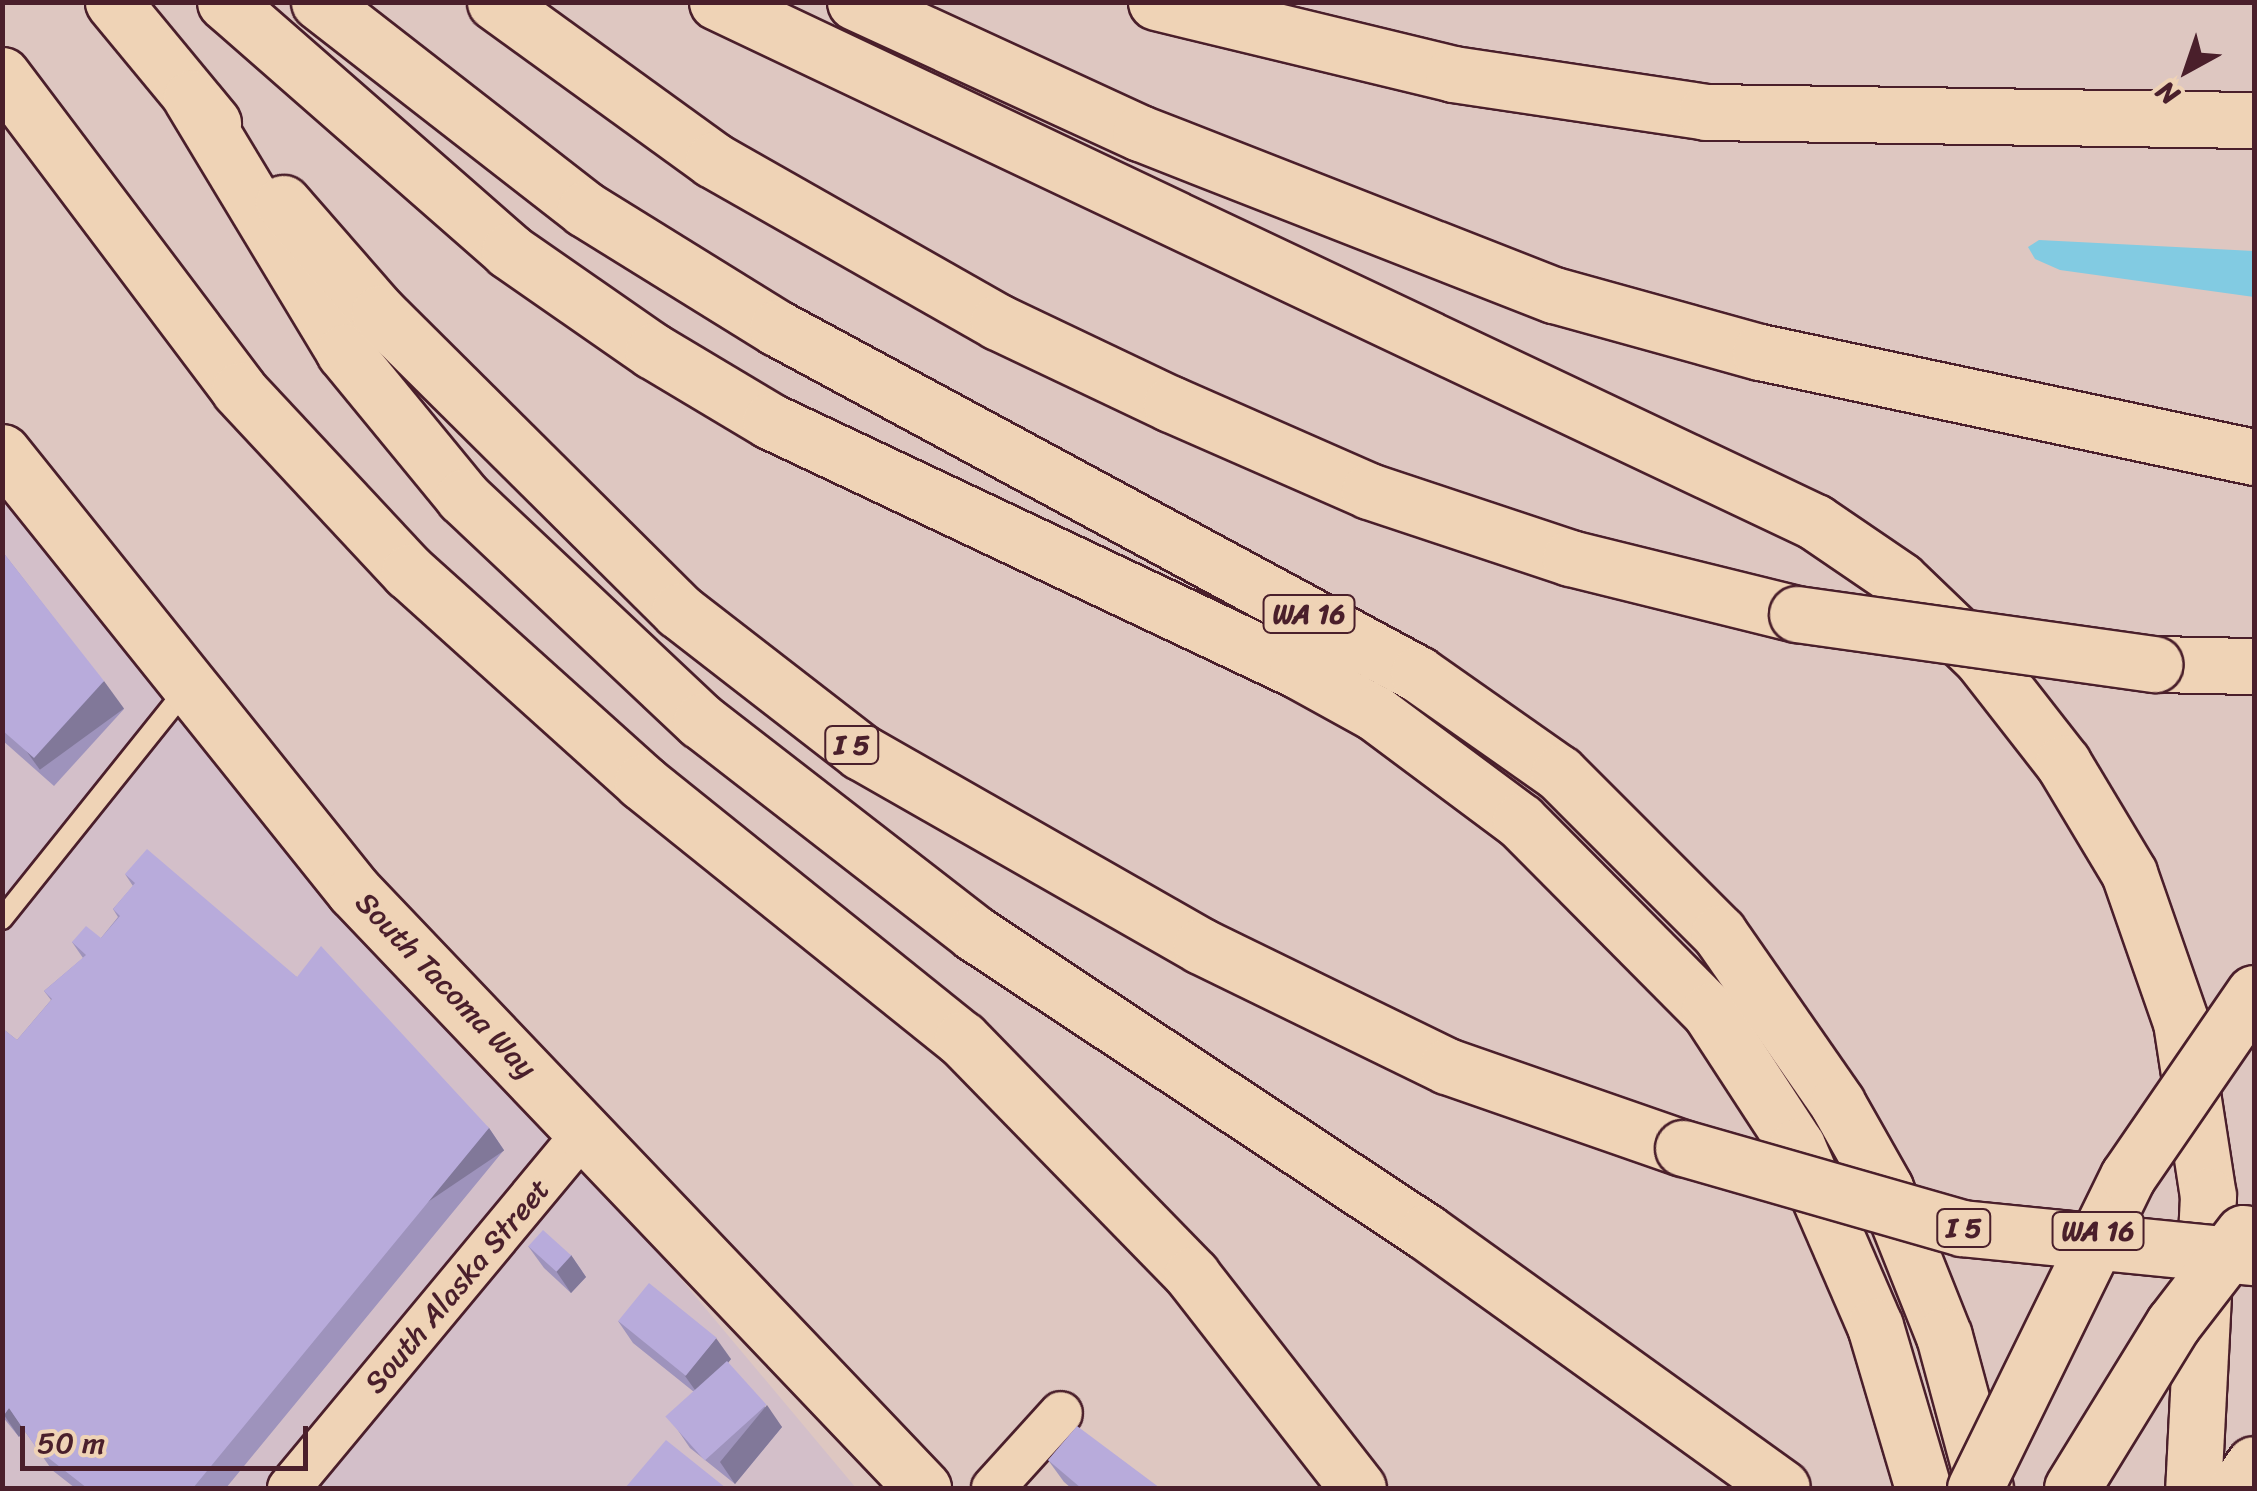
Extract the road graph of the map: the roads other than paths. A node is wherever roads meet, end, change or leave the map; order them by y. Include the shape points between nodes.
1 (113, 2) edge
2 (225, 2) edge
3 (318, 2) edge
4 (496, 2) edge
5 (717, 2) edge
6 (856, 2) edge
7 (1156, 2) edge
8 (2, 75) edge
9 (191, 98) junction
10 (2254, 120) edge
11 (2254, 457) edge
12 (7, 468) edge
13 (2254, 666) edge
14 (187, 688) junction
15 (2, 919) edge
16 (2254, 993) edge
17 (586, 1130) junction
18 (2254, 1219) edge
19 (2254, 1257) edge
20 (1061, 1413) dead end
21 (2254, 1464) edge
22 (1762, 1472) edge
23 (289, 1488) edge
24 (923, 1488) edge
25 (993, 1488) edge
26 (1358, 1488) edge
27 (1923, 1488) edge
28 (1975, 1488) edge
29 (1985, 1488) edge
30 (2072, 1488) edge
31 (2193, 1488) edge
32 (2237, 1488) edge

1 - 9 main road, I 5
2 - 27 main road via 509,250 653,351 770,421 1298,670 1375,713 1520,820 1709,1012 1797,1146 1875,1326
3 - 29 main road, WA 16 via 585,209 760,318 1418,674 1559,772 1719,934 1837,1103 1884,1188 1944,1336
4 - 13 main road, bridge via 713,160 998,322 1368,492 1570,558 1797,614 2155,664
5 - 31 main road via 1815,522 1900,580 1981,658 2064,764 2162,948 2208,1196
6 - 11 main road via 1140,132 1554,295 1760,352
7 - 10 main road via 1453,74 1706,112
8 - 26 main road via 239,390 409,572 642,782 962,1039 1097,1169 1302,1407
9 - 19 main road, I 5, bridge via 379,312 679,611 861,752 1133,910 1447,1066 1683,1148 1962,1228
9 - 22 main road via 356,367 464,497 701,721 974,933 1426,1232
12 - 14 main road, South Tacoma Way
14 - 15 lane
14 - 17 main road, South Tacoma Way via 354,890
16 - 28 main road, WA 16, bridge via 2128,1176
17 - 23 street, South Alaska Street
17 - 24 main road, South Tacoma Way
18 - 30 main road, bridge via 2173,1324
20 - 25 street
21 - 32 main road

